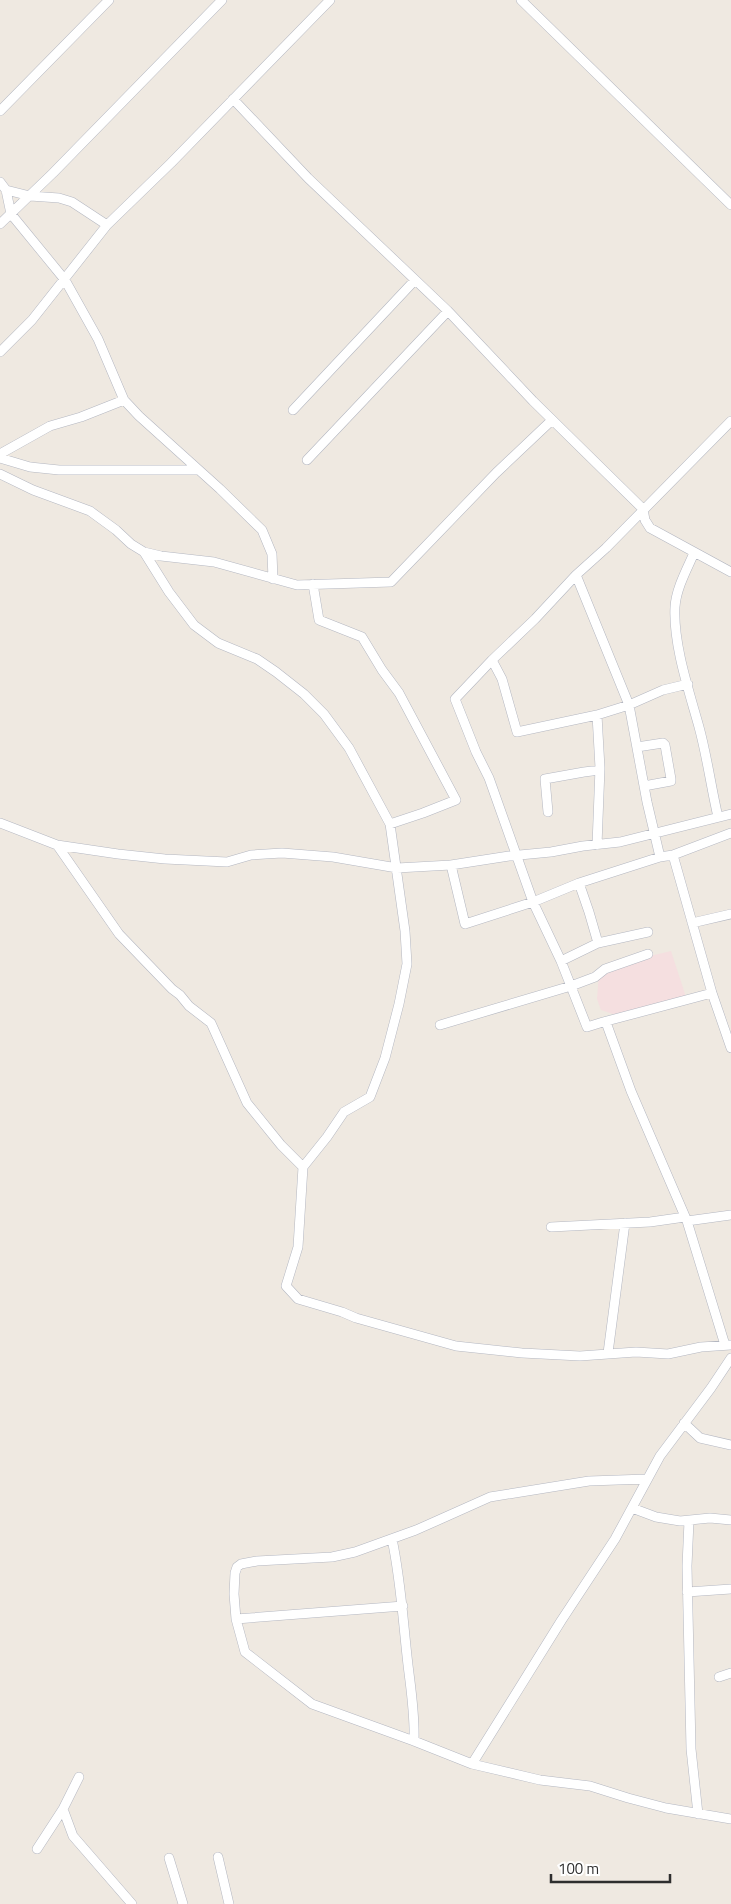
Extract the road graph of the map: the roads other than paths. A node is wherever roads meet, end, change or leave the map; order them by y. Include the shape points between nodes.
1 (109, 0) edge
2 (222, 0) edge
3 (330, 0) edge
4 (521, 0) edge
5 (233, 100) junction
6 (0, 111) edge
7 (0, 182) edge
8 (6, 190) junction
9 (30, 196) junction
10 (731, 205) edge
11 (11, 214) junction
12 (0, 224) edge
13 (107, 225) junction
14 (65, 280) junction
15 (415, 280) junction
16 (448, 312) junction
17 (0, 352) edge
18 (124, 400) junction
19 (293, 410) dead end
20 (552, 420) junction
21 (731, 421) edge
22 (0, 456) edge
23 (307, 460) dead end
24 (198, 470) junction
25 (0, 474) edge
26 (643, 509) junction
27 (144, 552) junction
28 (694, 553) junction
29 (731, 572) edge
30 (576, 575) junction
31 (273, 579) junction
32 (313, 584) junction
33 (492, 660) junction
34 (688, 684) junction
35 (629, 706) junction
36 (597, 715) junction
37 (637, 747) junction
38 (600, 770) junction
39 (644, 786) junction
40 (548, 812) dead end
41 (731, 814) edge
42 (718, 817) junction
43 (0, 823) edge
44 (390, 824) junction
45 (731, 832) edge
46 (654, 834) junction
47 (57, 844) junction
48 (597, 845) junction
49 (673, 855) junction
50 (518, 856) junction
51 (660, 857) junction
52 (451, 865) junction
53 (396, 868) junction
54 (578, 883) junction
55 (533, 902) junction
56 (731, 914) edge
57 (692, 923) junction
58 (648, 932) dead end
59 (598, 943) junction
60 (648, 954) dead end
61 (561, 961) junction
62 (572, 986) junction
63 (712, 993) junction
64 (603, 1022) junction
65 (440, 1025) dead end
66 (731, 1048) edge
67 (303, 1167) junction
68 (731, 1215) edge
69 (686, 1219) junction
70 (625, 1223) junction
71 (551, 1227) dead end
72 (728, 1345) edge
73 (608, 1353) junction
74 (730, 1360) edge
75 (684, 1423) junction
76 (731, 1445) edge
77 (647, 1479) junction
78 (632, 1508) junction
79 (731, 1520) edge
80 (689, 1521) junction
81 (392, 1539) junction
82 (731, 1589) edge
83 (687, 1592) junction
84 (403, 1606) junction
85 (236, 1619) junction
86 (731, 1673) edge
87 (719, 1677) dead end
88 (414, 1741) junction
89 (472, 1764) junction
90 (79, 1777) dead end
91 (63, 1808) junction
92 (698, 1814) junction
93 (731, 1819) edge
94 (37, 1849) dead end
95 (169, 1858) dead end
96 (218, 1858) dead end
97 (132, 1904) edge
98 (183, 1904) edge
99 (229, 1904) edge

1 - 6 street
2 - 9 street
3 - 5 street
4 - 10 street
5 - 13 street
5 - 15 street via 308,178
7 - 8 street
8 - 9 street
8 - 11 street
9 - 11 street
9 - 13 street via 72,202
11 - 12 street
11 - 14 street
13 - 14 street
14 - 17 street
14 - 18 street via 98,338
15 - 16 street
15 - 19 street
16 - 20 street
16 - 23 street
18 - 22 street via 50,426
18 - 24 street
20 - 26 street
20 - 32 street via 391,582
21 - 26 street
22 - 24 street via 30,467 59,470
24 - 31 street via 262,530 272,554
25 - 27 street via 90,511
26 - 28 street via 650,528
26 - 30 street
27 - 31 street via 214,562
27 - 44 street via 194,625 218,643 257,659 276,672 324,714 349,748
28 - 29 street
28 - 34 street via 675,605 677,633
30 - 33 street
30 - 35 street
31 - 32 street via 297,585
32 - 44 street via 319,620 362,637 399,693 456,800
33 - 36 street via 502,679 517,732
33 - 50 street via 455,700
34 - 35 street via 663,690
34 - 42 street
35 - 36 street
35 - 37 street
36 - 38 street
37 - 39 street
37 - 39 street via 665,745 671,782
38 - 40 street via 545,779
38 - 48 street
39 - 46 street
41 - 42 street
42 - 46 street
43 - 47 street
44 - 53 street
45 - 49 street
46 - 48 street
46 - 51 street
47 - 53 street via 165,859 227,862 251,855 282,853 333,857
47 - 67 street via 119,934 211,1024 247,1103
48 - 50 street
49 - 51 street
49 - 57 street
50 - 52 street
50 - 55 street
51 - 54 street
52 - 53 street
52 - 55 street via 464,924
53 - 67 street via 407,964 385,1058 370,1097 344,1112
54 - 55 street
54 - 59 street
55 - 61 street
56 - 57 street
57 - 63 street
58 - 59 street
59 - 61 street
60 - 62 street via 605,969 595,977
61 - 62 street
62 - 64 street via 587,1027
62 - 65 street
63 - 64 street
63 - 66 street
64 - 69 street via 607,1025 631,1092
67 - 73 street via 298,1247 286,1286 298,1299 456,1346 580,1356
68 - 69 street
69 - 70 street
69 - 72 street
70 - 71 street
70 - 73 street
72 - 73 street via 668,1354
74 - 75 street
75 - 76 street via 700,1438
75 - 77 street
77 - 78 street
77 - 81 street via 589,1481 490,1496
78 - 80 street via 656,1517
78 - 89 street
79 - 80 street
80 - 83 street
81 - 84 street
81 - 85 street via 332,1557 241,1564 235,1573
82 - 83 street
83 - 92 street via 691,1749
84 - 85 street
84 - 88 street
85 - 88 street via 245,1652 312,1704
86 - 87 street
88 - 89 street
89 - 92 street via 540,1780 590,1786
90 - 91 street
91 - 94 street
91 - 97 street via 72,1836
92 - 93 street
95 - 98 street
96 - 99 street

